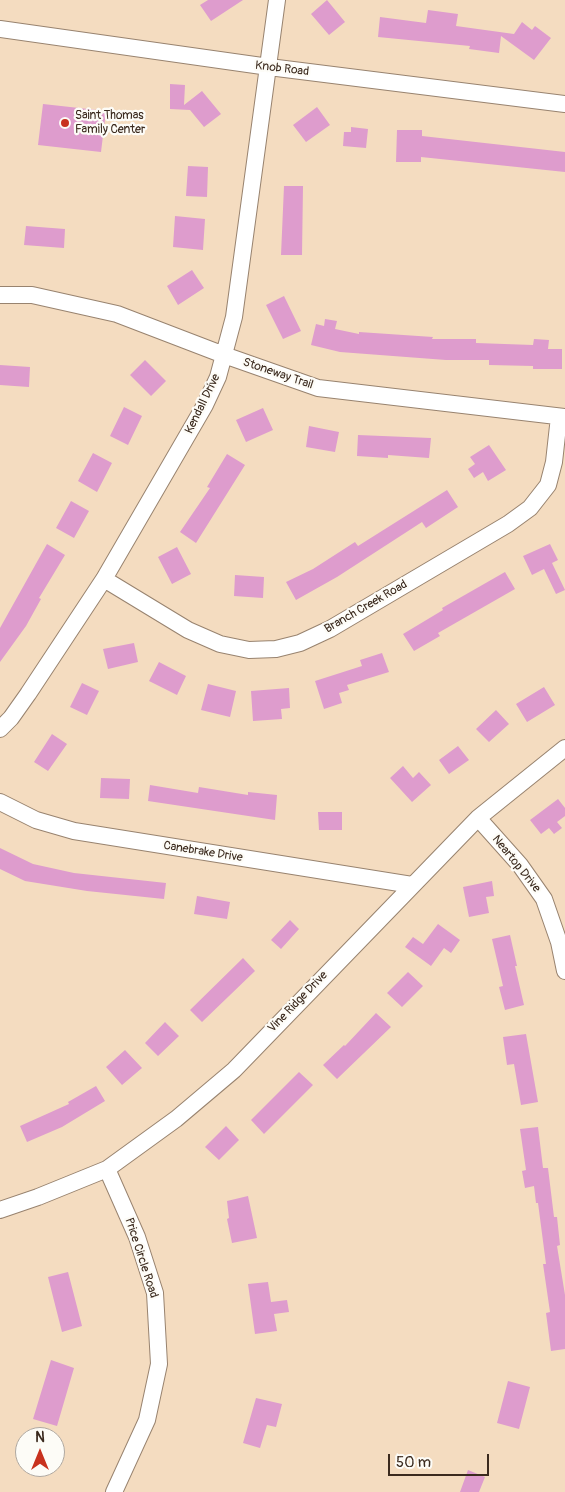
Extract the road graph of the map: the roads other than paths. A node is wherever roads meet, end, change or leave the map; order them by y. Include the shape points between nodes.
1 (277, 0) edge
2 (0, 29) edge
3 (269, 67) junction
4 (565, 104) edge
5 (0, 295) edge
6 (224, 355) junction
7 (562, 417) edge
8 (104, 579) junction
9 (0, 729) edge
10 (565, 748) edge
11 (0, 802) edge
12 (478, 818) junction
13 (412, 885) junction
14 (565, 971) edge
15 (108, 1169) junction
16 (0, 1210) edge
17 (114, 1492) edge

1 - 3 street, Kendall Drive
2 - 3 street, Knob Road
3 - 4 street, Knob Road
3 - 6 street, Kendall Drive via 234,317
5 - 6 street, Stoneway Trail via 32,295 117,314
6 - 7 street, Stoneway Trail via 318,388
6 - 8 street, Kendall Drive via 205,405
7 - 8 street, Branch Creek Road via 548,485 530,508 330,629 300,643 276,649 249,650 220,644 188,630
8 - 9 street, Kendall Drive via 28,694
10 - 12 street, Vine Ridge Drive
11 - 13 street, Canebrake Drive via 36,820 74,831
12 - 13 street, Vine Ridge Drive
12 - 14 street, Neartop Drive via 520,865 544,899
13 - 15 street, Vine Ridge Drive via 234,1070 176,1119
15 - 16 street, Vine Ridge Drive
15 - 17 street, Price Circle Road via 137,1237 155,1293 159,1364 146,1420

